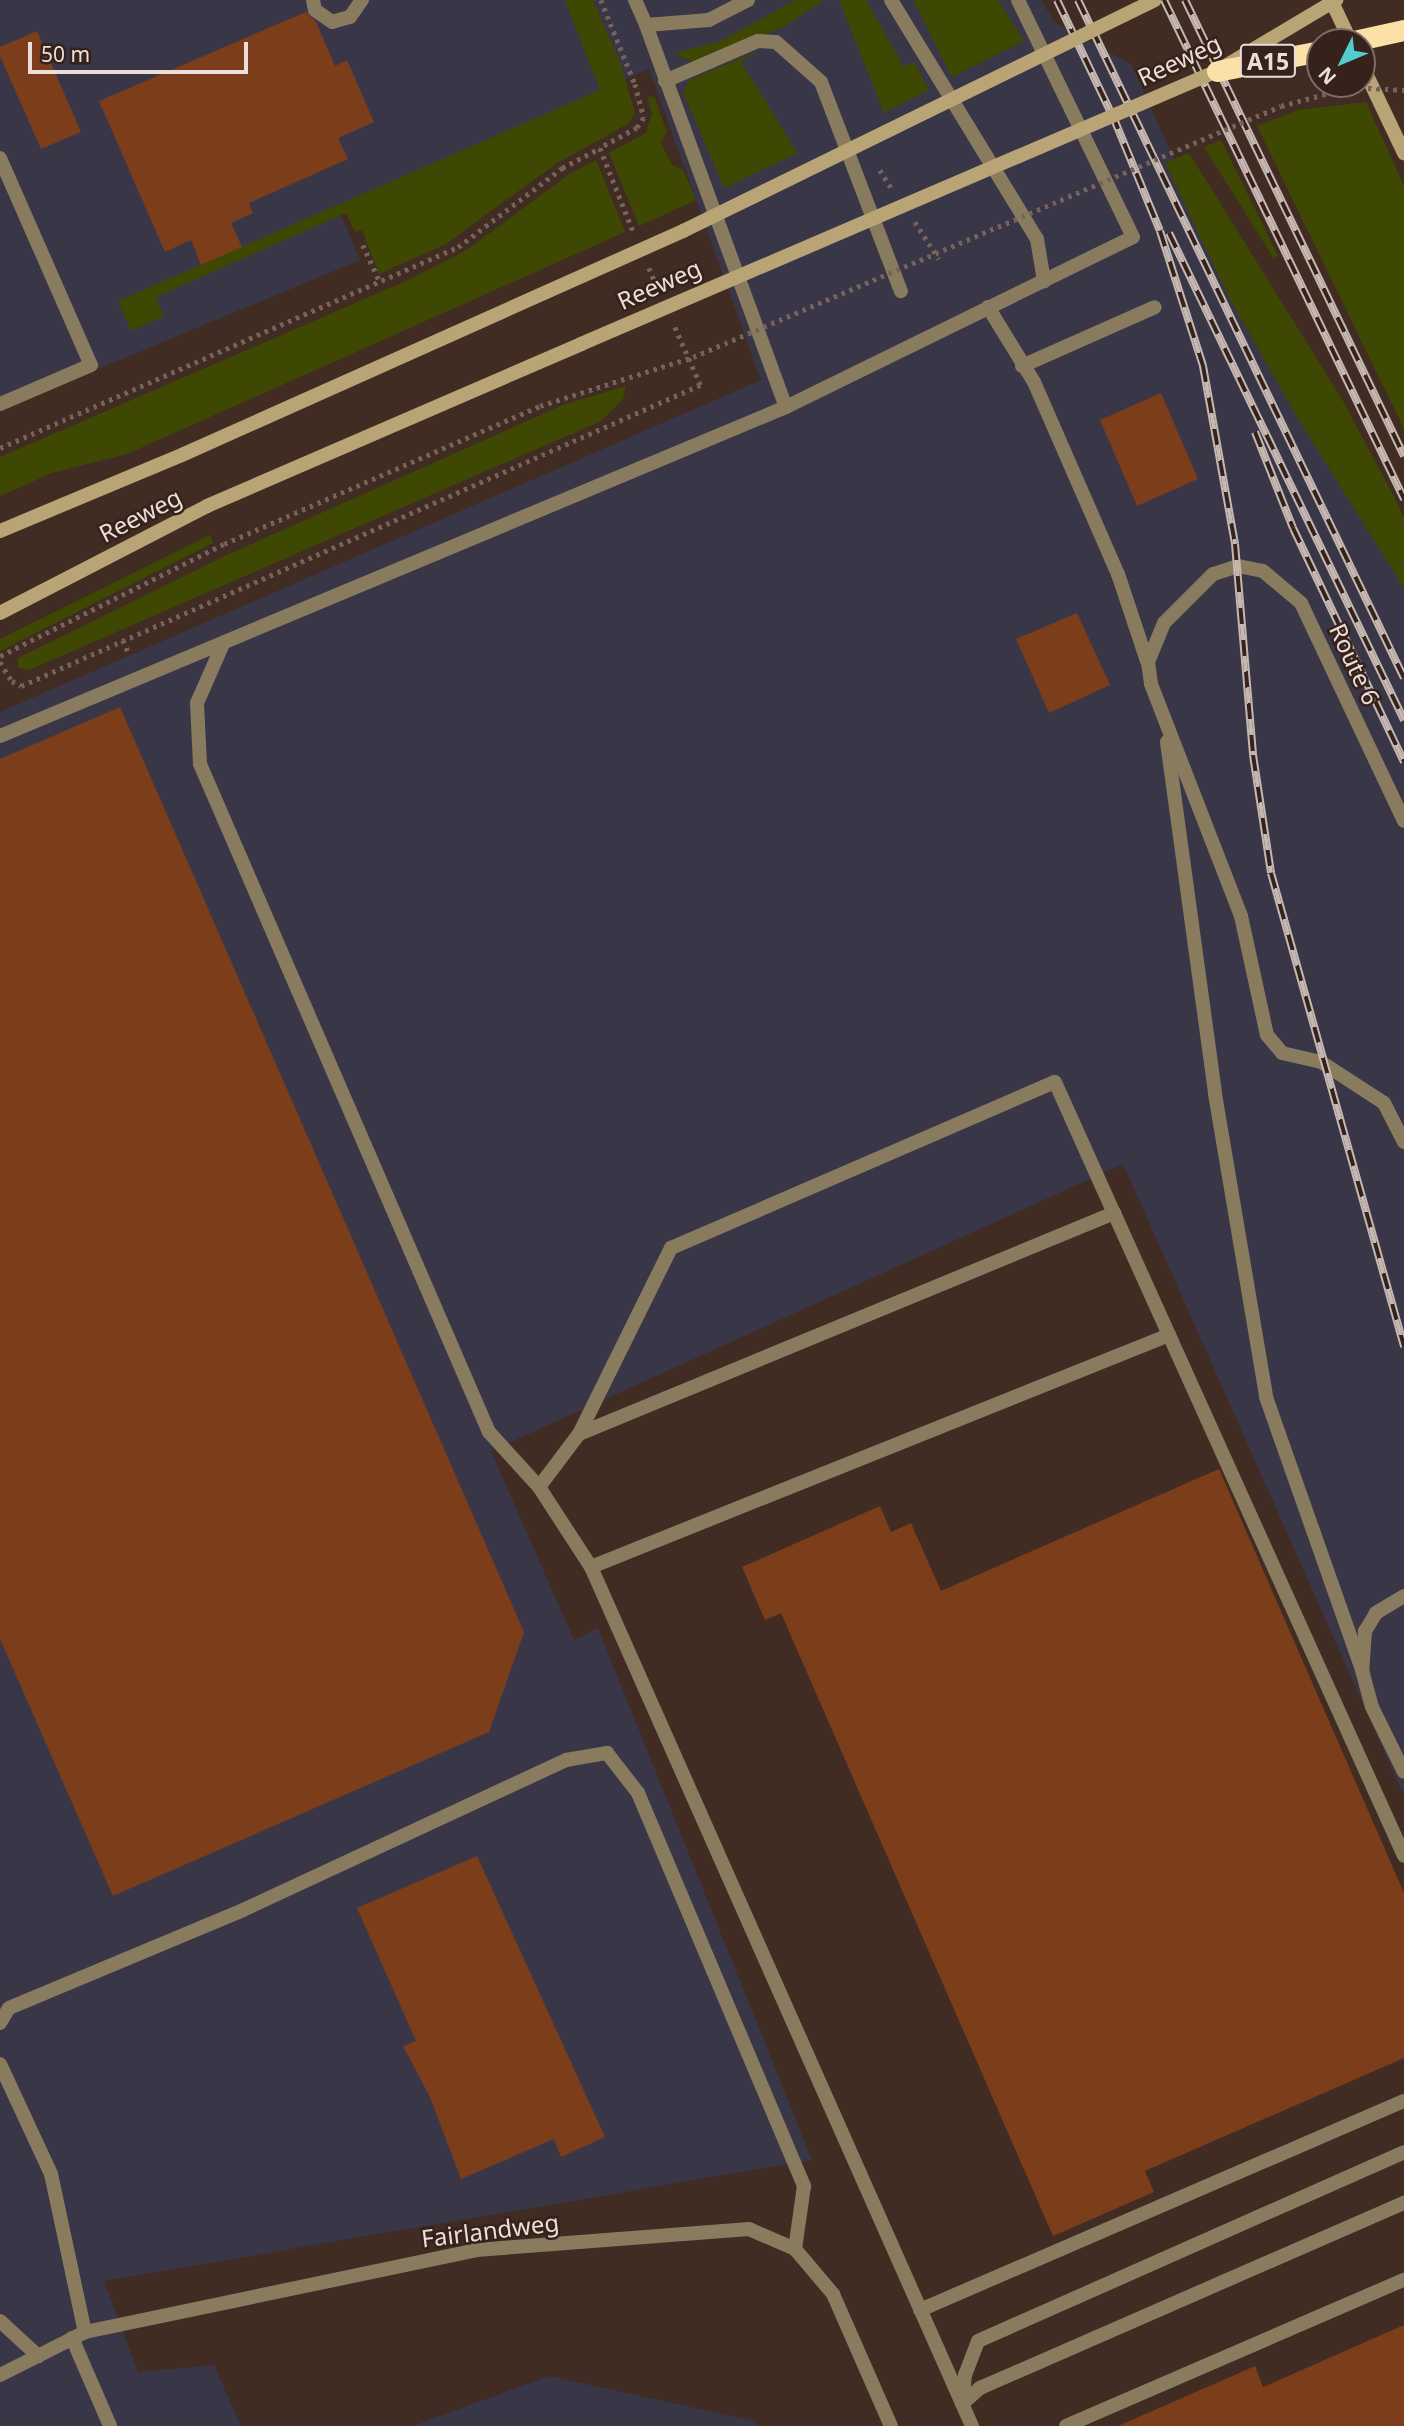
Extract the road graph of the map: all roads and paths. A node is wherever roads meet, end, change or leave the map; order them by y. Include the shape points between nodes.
1 (313, 0) edge
2 (362, 0) edge
3 (601, 0) edge
4 (635, 0) edge
5 (748, 0) edge
6 (891, 0) edge
7 (1018, 0) edge
8 (1155, 0) edge
9 (1334, 0) edge
10 (646, 25) junction
11 (1345, 28) edge
12 (1404, 30) edge
13 (1376, 36) edge
14 (1306, 54) edge
15 (1217, 71) junction
16 (665, 81) junction
17 (1404, 90) edge
18 (1376, 94) edge
19 (600, 149) junction
20 (1404, 153) edge
21 (0, 158) edge
22 (634, 235) dead end
23 (363, 245) dead end
24 (645, 260) dead end
25 (1044, 281) junction
26 (380, 282) junction
27 (901, 291) dead end
28 (662, 298) dead end
29 (988, 307) junction
30 (1155, 307) dead end
31 (673, 322) dead end
32 (1022, 366) junction
33 (0, 404) edge
34 (786, 407) junction
35 (0, 448) edge
36 (0, 531) edge
37 (0, 612) edge
38 (124, 640) junction
39 (223, 644) junction
40 (0, 656) edge
41 (130, 656) dead end
42 (0, 662) edge
43 (1148, 662) junction
44 (1164, 716) junction
45 (0, 736) edge
46 (1404, 821) edge
47 (1404, 1142) edge
48 (1114, 1213) junction
49 (1169, 1335) junction
50 (579, 1434) junction
51 (539, 1488) junction
52 (591, 1567) junction
53 (1404, 1596) edge
54 (1362, 1670) junction
55 (1404, 1772) edge
56 (1404, 1856) edge
57 (0, 2023) edge
58 (0, 2064) edge
59 (1404, 2101) edge
60 (1404, 2152) edge
61 (1404, 2203) edge
62 (795, 2249) junction
63 (1404, 2280) edge
64 (920, 2309) junction
65 (0, 2321) edge
66 (79, 2335) junction
67 (38, 2356) junction
68 (0, 2375) edge
69 (962, 2404) junction
70 (1074, 2425) edge
71 (110, 2426) edge
72 (891, 2426) edge
73 (972, 2426) edge

1 - 2 street via 315,10 332,22 350,17
3 - 19 path via 644,118 637,128
4 - 10 street
5 - 10 street via 709,20
6 - 25 street via 1037,239
7 - 25 street via 1133,237
8 - 36 main road, Reeweg, bridge via 683,232
9 - 11 main road
9 - 15 main road, Reeweg, bridge
10 - 16 street
12 - 13 highway, bridge
14 - 15 highway, A15, bridge
15 - 37 main road, Reeweg, bridge via 207,506
16 - 27 street via 758,41 776,41 821,82
16 - 34 street
17 - 40 path, bridge via 1351,87 1281,106 694,357 540,406 224,544
18 - 20 main road
19 - 22 path
19 - 26 path via 562,168 458,247
21 - 33 street via 91,365
23 - 26 path
24 - 28 path
25 - 29 street
26 - 35 path
29 - 32 street
29 - 34 street
30 - 32 street
31 - 38 path via 700,385
32 - 43 street via 1118,573
34 - 39 street
38 - 41 path
38 - 42 path via 21,686
39 - 45 street
39 - 51 street via 197,703 200,765 489,1432
43 - 44 street
43 - 46 street, Route 6 via 1164,623 1223,569 1262,571 1301,603
44 - 47 street via 1241,916 1272,1045 1282,1053 1331,1067 1384,1103
44 - 54 street via 1215,1094 1266,1397
48 - 49 street
48 - 50 street
48 - 50 street via 1055,1082 671,1248
49 - 52 street
49 - 56 street
50 - 51 street
51 - 52 street
52 - 64 street
53 - 54 street via 1376,1613 1365,1631
54 - 55 street via 1372,1707
57 - 62 street via 9,2008 243,1910 566,1760 607,1753 638,1793 804,2186
58 - 66 street via 51,2174
59 - 64 street
60 - 69 street via 978,2341 965,2375
61 - 69 street via 980,2388
62 - 66 street, Fairlandweg via 749,2229 476,2250
62 - 72 street, Fairlandweg via 833,2294
63 - 70 street
64 - 69 street
65 - 67 street
66 - 67 street, Fairlandweg
66 - 71 street
67 - 68 street, Fairlandweg
69 - 73 street

